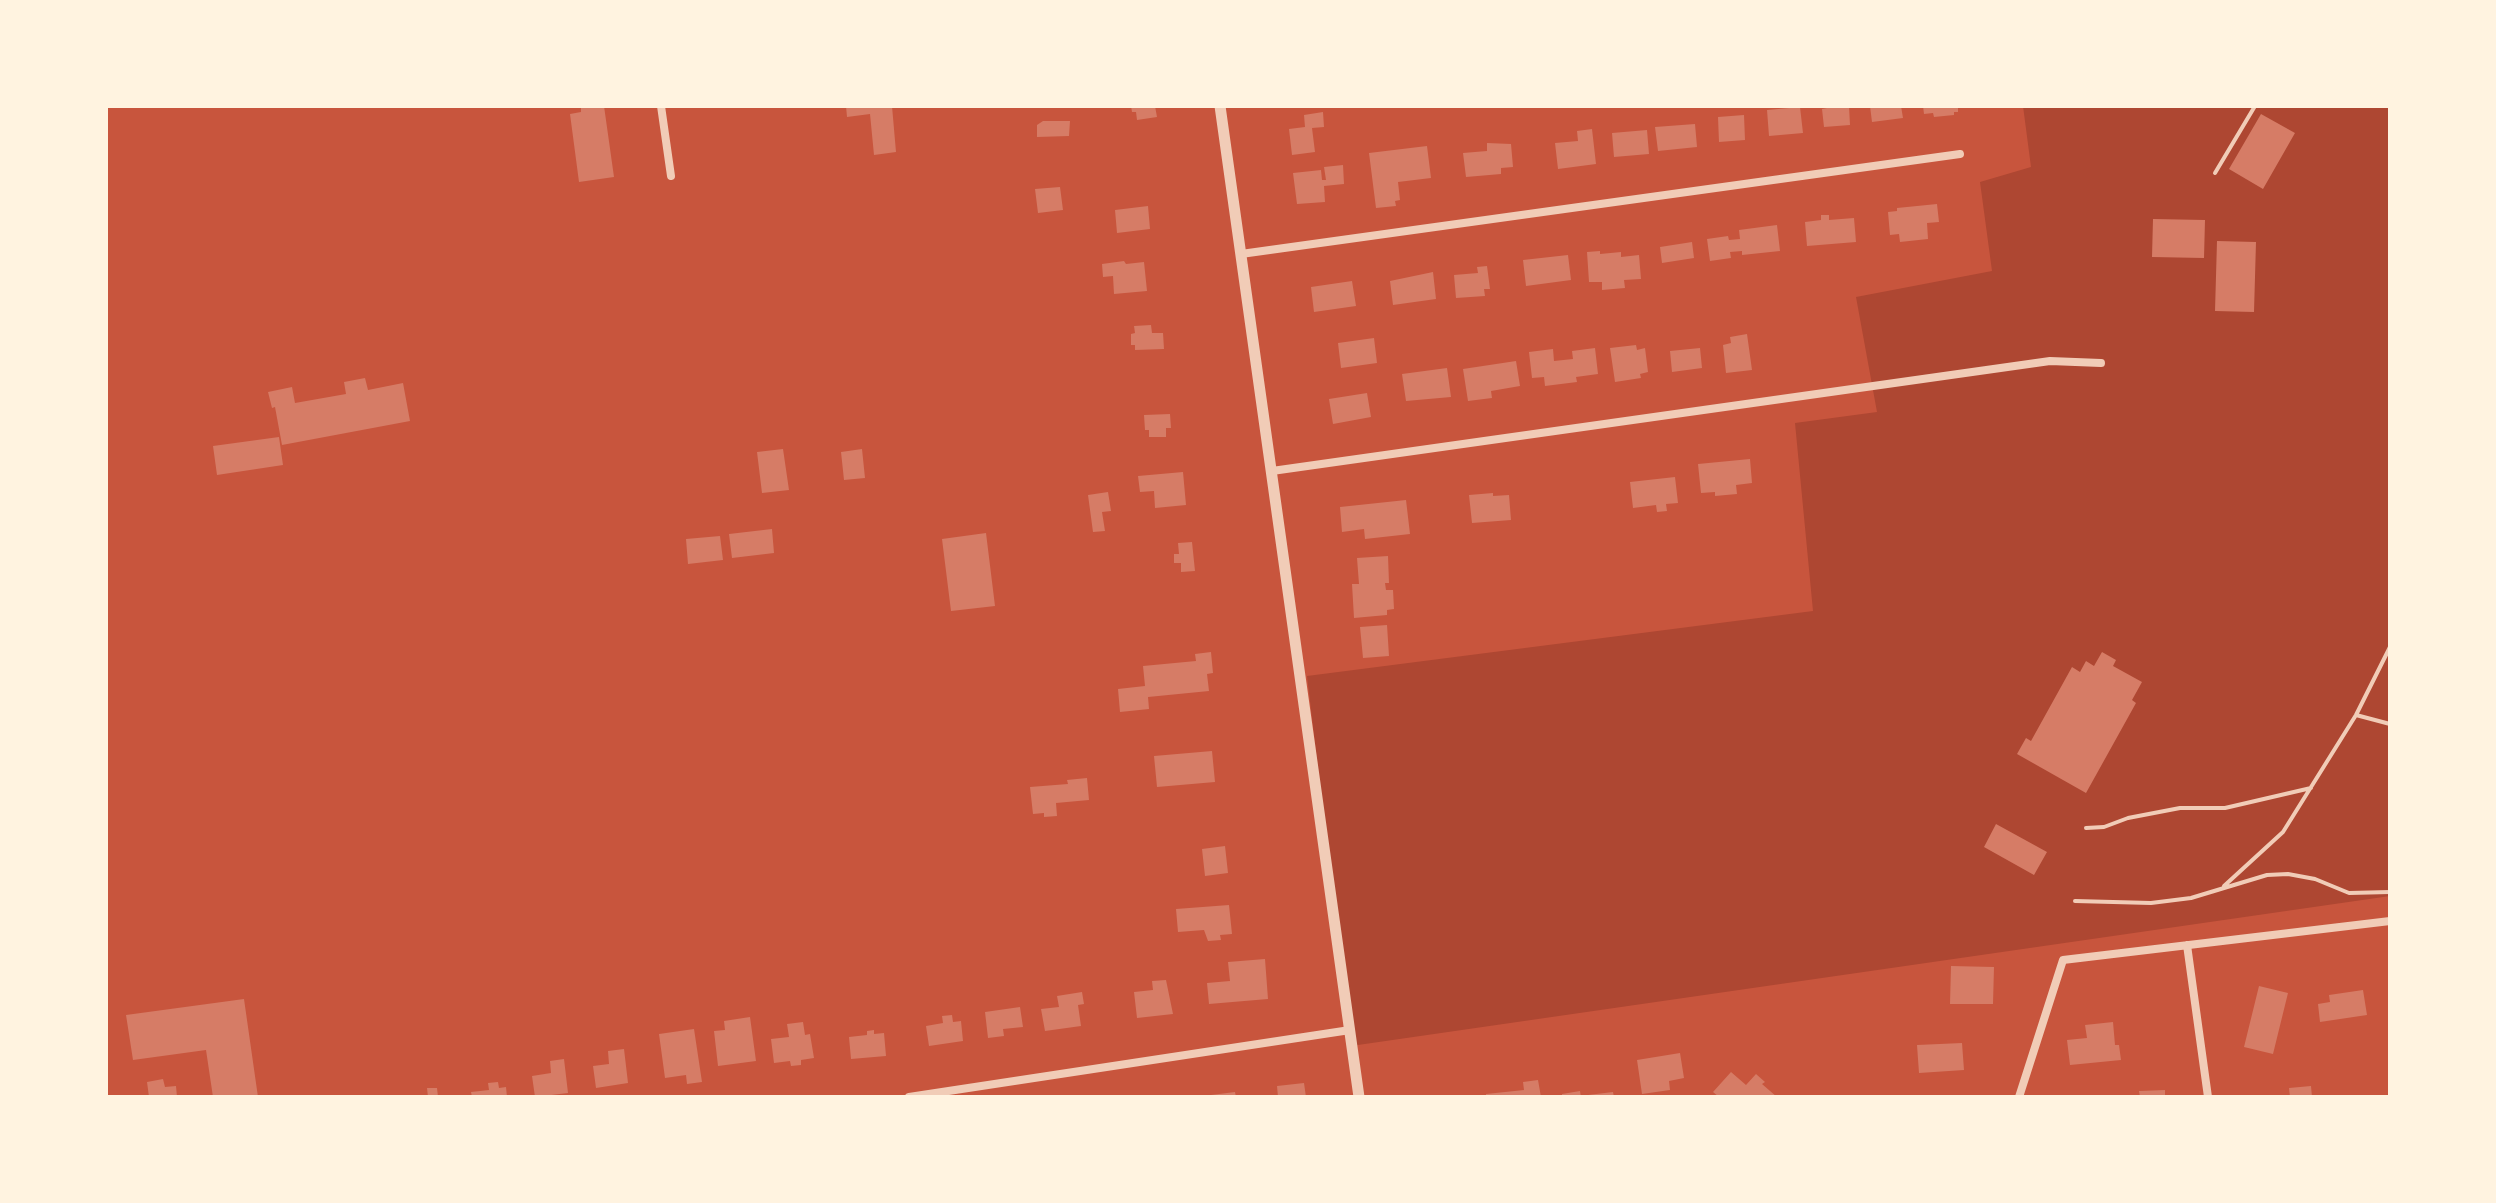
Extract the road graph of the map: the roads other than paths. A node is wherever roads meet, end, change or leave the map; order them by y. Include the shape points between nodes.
1 (661, 106) edge
2 (1220, 106) edge
3 (2255, 106) edge
4 (1960, 154) dead end
5 (2215, 173) dead end
6 (671, 176) dead end
7 (1241, 254) junction
8 (2101, 363) dead end
9 (1272, 471) junction
10 (2390, 647) edge
11 (2356, 715) junction
12 (2390, 724) edge
13 (2312, 788) junction
14 (2086, 828) dead end
15 (2222, 887) junction
16 (2390, 892) edge
17 (2075, 901) dead end
18 (2390, 921) edge
19 (2187, 945) junction
20 (1350, 1030) junction
21 (909, 1097) edge
22 (1359, 1097) edge
23 (2019, 1097) edge
24 (2208, 1097) edge

1 - 6 street
2 - 7 street
3 - 5 lane
4 - 7 street
7 - 9 street
8 - 9 street via 2050,361
9 - 20 street
10 - 11 lane
11 - 12 lane
11 - 13 lane
13 - 14 lane via 2225,808 2180,808
13 - 15 lane via 2283,832
15 - 16 lane via 2288,874 2349,893
15 - 17 lane via 2151,903
18 - 19 street
19 - 23 street via 2063,960
19 - 24 street
20 - 21 street
20 - 22 street

